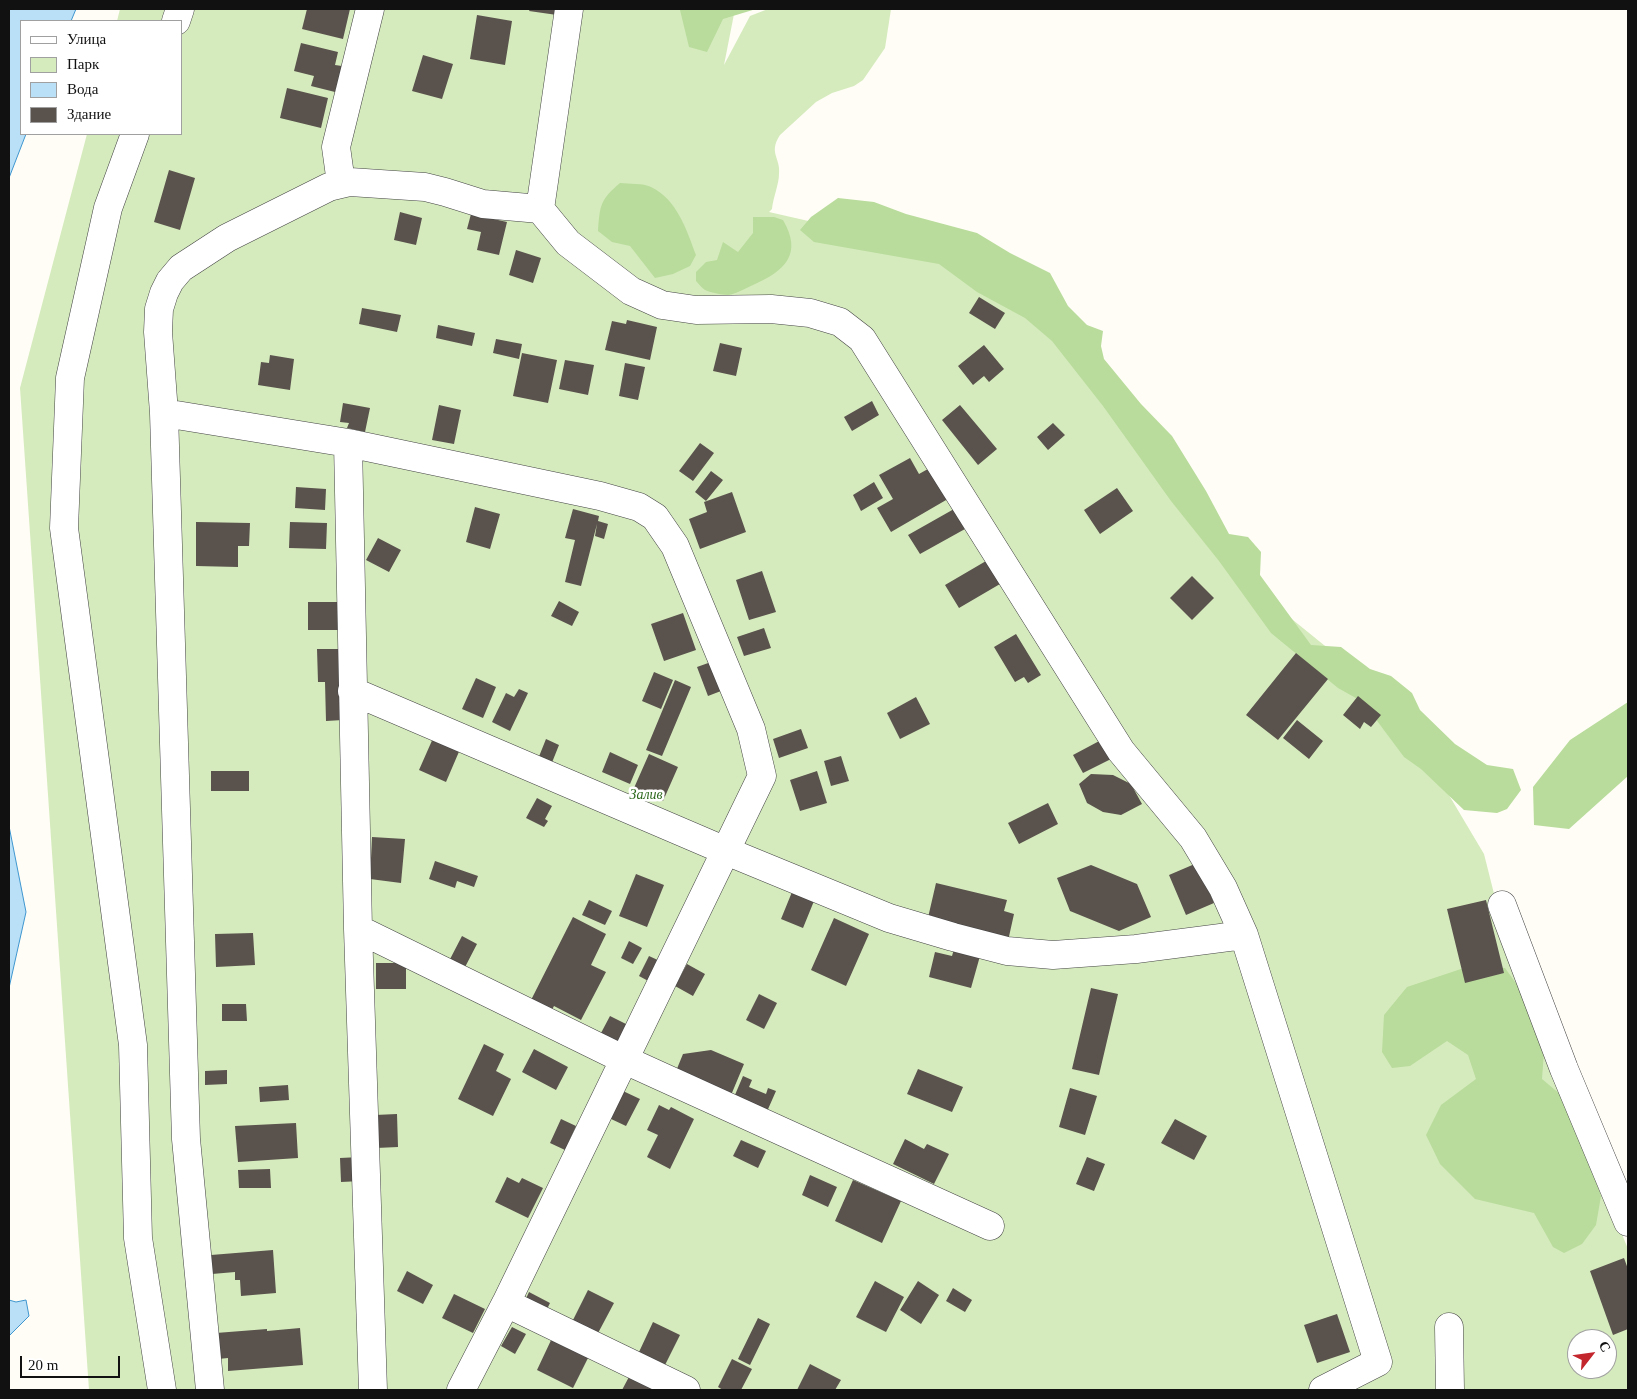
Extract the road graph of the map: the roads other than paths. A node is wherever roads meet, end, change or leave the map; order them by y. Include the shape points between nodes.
1 (370, 9) edge
2 (569, 9) edge
3 (135, 135) edge
4 (341, 183) junction
5 (540, 209) junction
6 (164, 413) junction
7 (348, 443) junction
8 (352, 691) junction
9 (726, 851) junction
10 (1502, 905) dead end
11 (358, 928) junction
12 (1244, 935) junction
13 (625, 1060) junction
14 (1628, 1222) edge
15 (990, 1226) dead end
16 (506, 1303) junction
17 (1449, 1327) dead end
18 (162, 1390) edge
19 (210, 1390) edge
20 (373, 1390) edge
21 (461, 1390) edge
22 (686, 1390) edge
23 (1323, 1390) edge
24 (1450, 1390) edge

1 - 4 lane via 336,147
2 - 5 lane
3 - 18 lane via 108,208 70,378 64,528 132,1045 138,1238
4 - 5 lane via 425,187 482,204
4 - 6 lane via 227,238 190,261 170,281 159,309
5 - 12 lane via 568,243 631,291 662,305 696,310 771,309 810,313 840,322 862,339 1120,751 1193,838 1223,888
6 - 7 lane
6 - 19 lane via 186,1139
7 - 8 lane
7 - 9 lane via 600,496 639,507 655,517 675,546 752,729 762,776
8 - 9 lane
8 - 11 lane
9 - 12 lane via 889,918 1007,951 1053,955 1136,949
9 - 13 lane
10 - 14 lane via 1564,1070
11 - 13 lane
11 - 20 lane
12 - 23 lane via 1378,1362
13 - 15 lane
13 - 16 lane
16 - 21 lane
16 - 22 lane
17 - 24 lane

